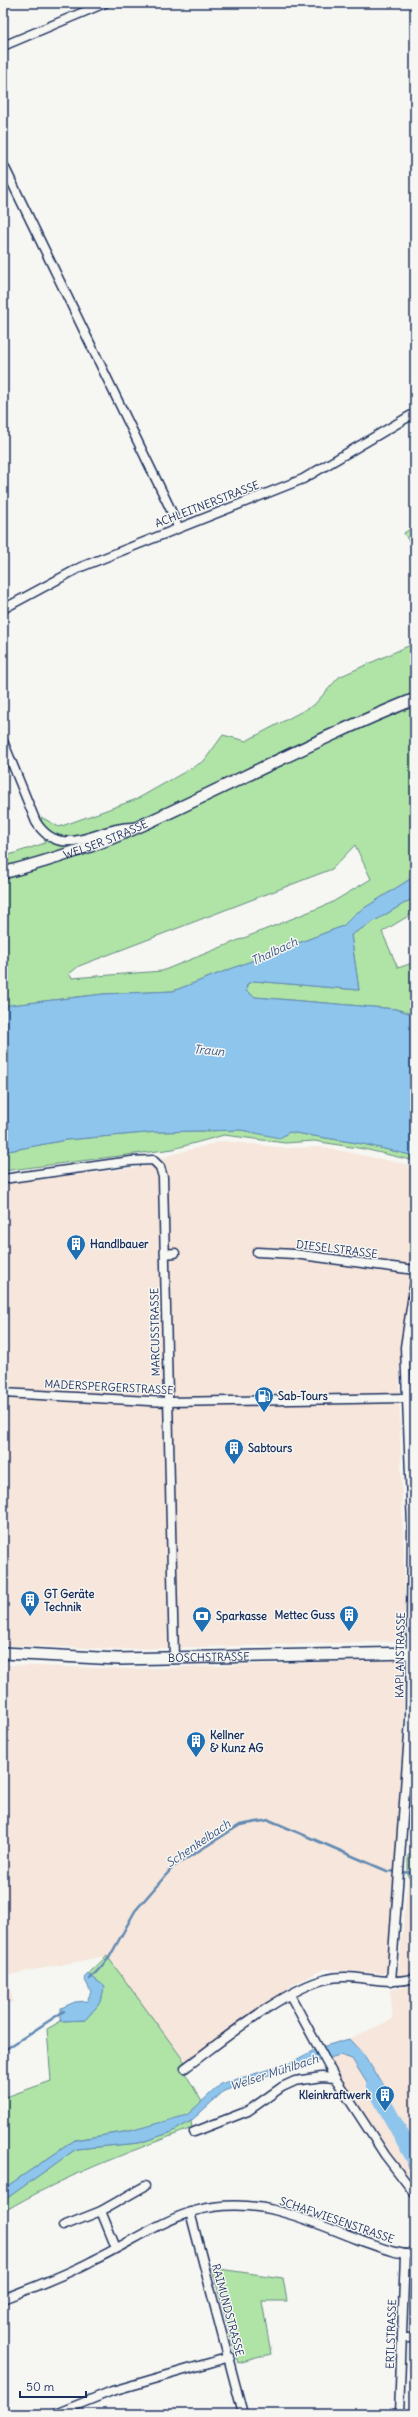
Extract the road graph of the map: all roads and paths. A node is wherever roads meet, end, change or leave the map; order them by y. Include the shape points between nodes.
1 (105, 3) edge
2 (3, 46) edge
3 (3, 164) edge
4 (415, 413) edge
5 (178, 527) junction
6 (3, 609) edge
7 (415, 699) edge
8 (3, 741) edge
9 (137, 828) junction
10 (3, 873) edge
11 (3, 1179) edge
12 (257, 1252) dead end
13 (176, 1253) dead end
14 (165, 1254) junction
15 (415, 1270) edge
16 (415, 1281) edge
17 (3, 1393) edge
18 (406, 1398) junction
19 (167, 1402) junction
20 (3, 1653) edge
21 (413, 1653) edge
22 (174, 1659) junction
23 (415, 1978) edge
24 (391, 1982) junction
25 (290, 1995) junction
26 (185, 2068) dead end
27 (335, 2078) junction
28 (194, 2132) dead end
29 (145, 2186) dead end
30 (415, 2194) edge
31 (102, 2211) junction
32 (190, 2212) junction
33 (63, 2226) dead end
34 (116, 2248) junction
35 (405, 2254) junction
36 (415, 2254) edge
37 (3, 2299) edge
38 (402, 2338) junction
39 (415, 2338) edge
40 (230, 2357) junction
41 (69, 2411) edge
42 (55, 2414) edge
43 (243, 2414) edge
44 (399, 2414) edge

1 - 2 street
3 - 5 street
4 - 5 street, ACHLEITNERSTRASSE via 303,479
5 - 6 street, ACHLEITNERSTRASSE via 81,567
7 - 9 main road, WELSER STRASSE via 357,722
8 - 9 street via 36,822 53,840 72,842 124,827
9 - 10 main road, WELSER STRASSE via 79,850
11 - 14 street, MARCUSSTRASSE via 132,1160 153,1160 160,1167 163,1177
12 - 15 street, DIESELSTRASSE via 294,1254
13 - 14 street
14 - 19 street, MARCUSSTRASSE
16 - 18 street, KAPLANSTRASSE via 405,1347
17 - 19 street, MADERSPERGERSTRASSE
18 - 19 street, MADERSPERGERSTRASSE
18 - 21 street, KAPLANSTRASSE via 412,1527
19 - 22 street, MARCUSSTRASSE
20 - 22 main road, BOSCHSTRASSE via 112,1659
21 - 22 main road, BOSCHSTRASSE
21 - 24 street, KAPLANSTRASSE
23 - 24 street
24 - 25 street via 328,1978
25 - 26 street
25 - 27 street
27 - 28 street via 295,2081 248,2111
27 - 30 street via 385,2155
29 - 31 street
31 - 33 street
31 - 34 street
32 - 34 street, SCHAFWIESENSTRASSE via 162,2223
32 - 35 street, SCHAFWIESENSTRASSE via 216,2205 273,2210
32 - 40 street, RAIMUNDSTRASSE
34 - 37 street, SCHAFWIESENSTRASSE via 92,2262
35 - 36 street, SCHAFWIESENSTRASSE
35 - 38 street, ERTLSTRASSE
38 - 39 street
38 - 44 street, ERTLSTRASSE
40 - 41 street via 151,2378
40 - 43 street, RAIMUNDSTRASSE
41 - 42 street

